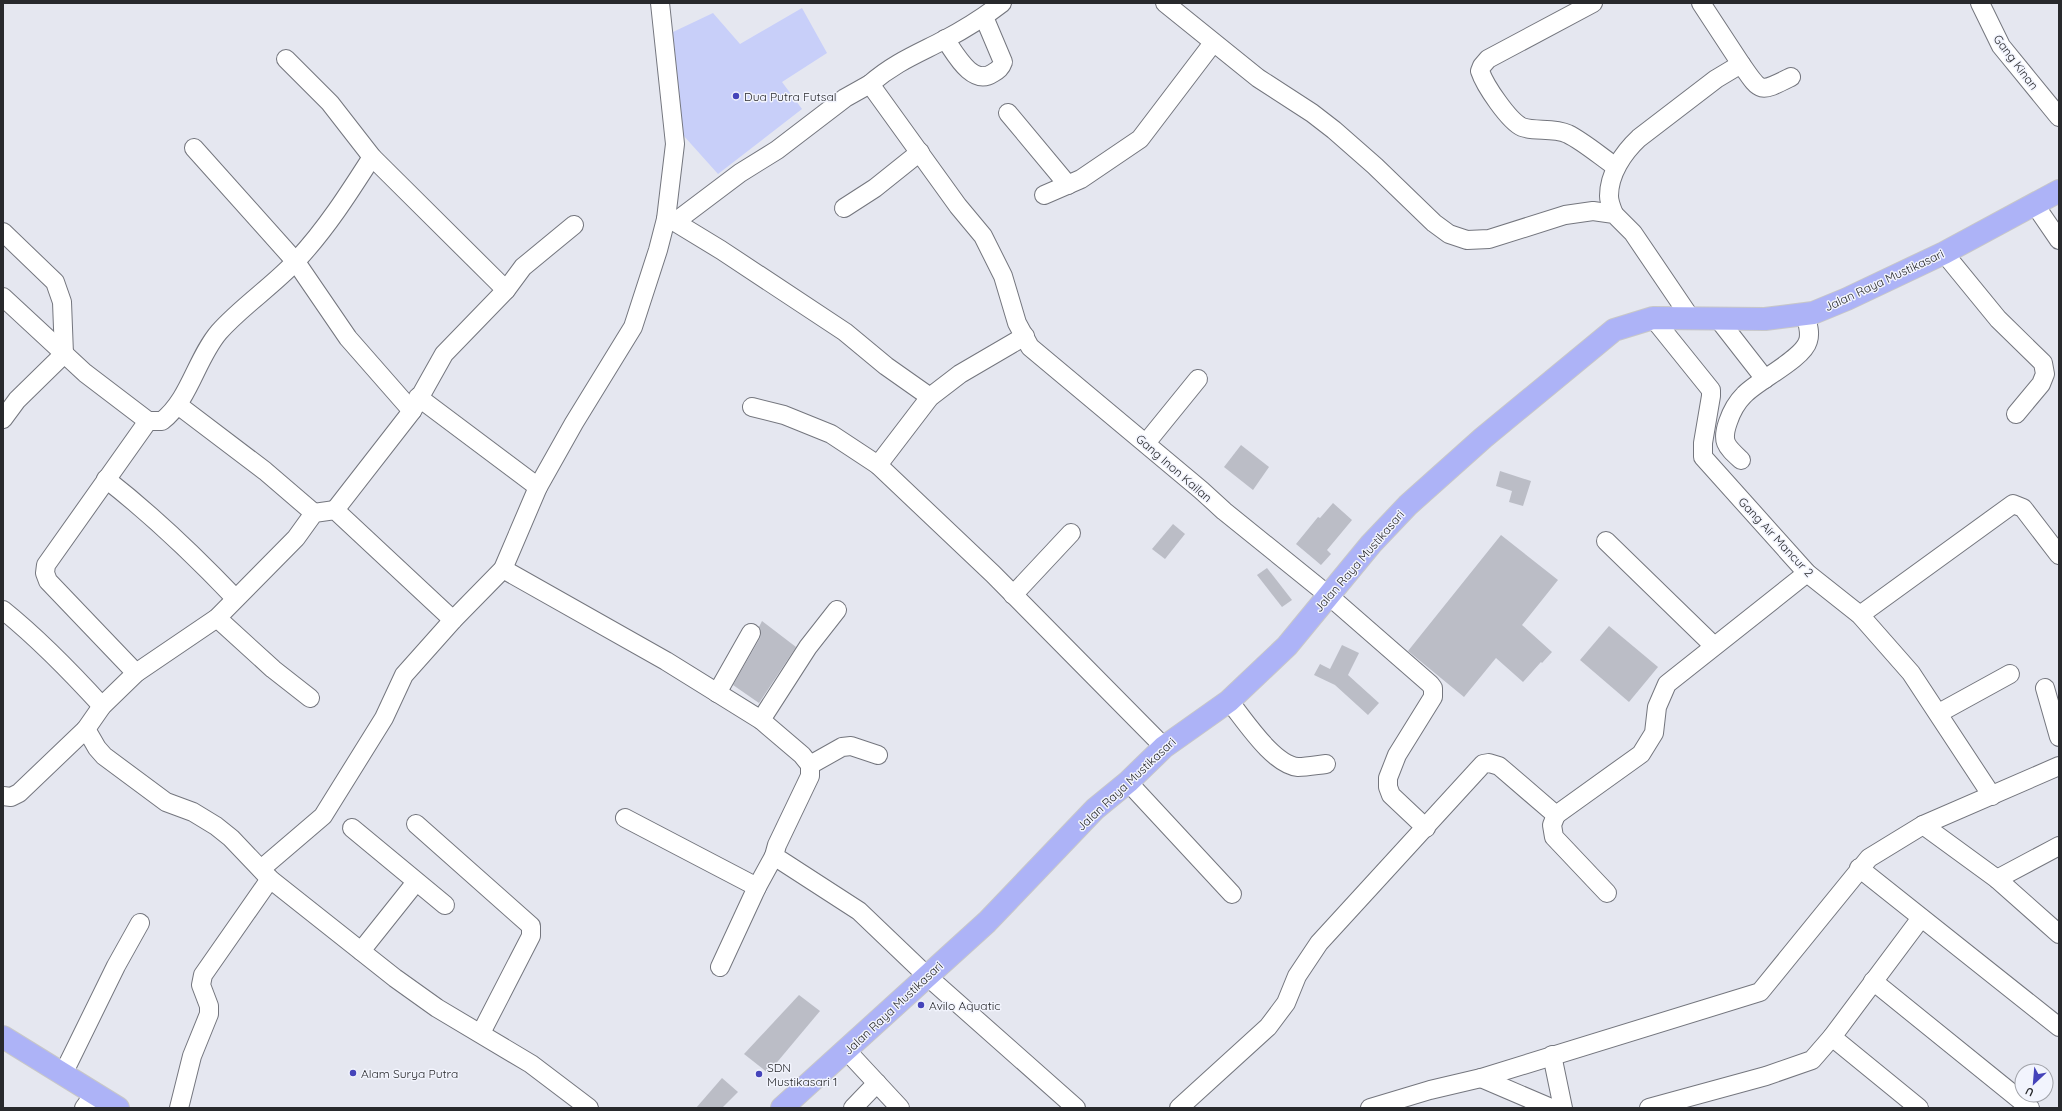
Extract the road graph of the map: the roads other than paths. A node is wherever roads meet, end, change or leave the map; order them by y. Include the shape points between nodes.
1 (660, 3) edge
2 (1002, 3) edge
3 (1165, 3) edge
4 (1593, 3) edge
5 (1700, 3) edge
6 (1980, 3) edge
7 (984, 17) junction
8 (945, 39) junction
9 (1213, 43) junction
10 (286, 59) dead end
11 (1741, 64) junction
12 (1791, 78) dead end
13 (870, 84) junction
14 (1008, 113) dead end
15 (2059, 117) edge
16 (194, 148) dead end
17 (920, 152) junction
18 (372, 157) junction
19 (1616, 167) junction
20 (1068, 185) junction
21 (2059, 191) edge
22 (1044, 195) dead end
23 (2035, 205) junction
24 (844, 208) dead end
25 (1614, 214) junction
26 (670, 220) junction
27 (574, 225) dead end
28 (3, 232) edge
29 (2059, 240) edge
30 (1944, 253) junction
31 (296, 262) junction
32 (506, 290) junction
33 (3, 298) edge
34 (1805, 314) junction
35 (1653, 318) junction
36 (1692, 320) junction
37 (1719, 320) junction
38 (1025, 336) junction
39 (64, 354) junction
40 (1198, 379) dead end
41 (1765, 379) junction
42 (930, 397) junction
43 (415, 404) junction
44 (178, 405) junction
45 (752, 407) dead end
46 (2016, 414) dead end
47 (3, 418) edge
48 (148, 421) junction
49 (1146, 443) junction
50 (1741, 460) dead end
51 (878, 465) junction
52 (106, 479) junction
53 (538, 487) junction
54 (335, 510) junction
55 (314, 513) junction
56 (1072, 532) dead end
57 (1606, 541) dead end
58 (2059, 555) edge
59 (503, 569) junction
60 (1808, 573) junction
61 (1013, 595) junction
62 (1328, 595) junction
63 (235, 598) junction
64 (3, 610) edge
65 (837, 610) dead end
66 (1860, 615) junction
67 (217, 618) junction
68 (453, 620) junction
69 (751, 633) dead end
70 (1714, 646) junction
71 (136, 673) junction
72 (2010, 674) dead end
73 (2045, 688) dead end
74 (717, 693) junction
75 (310, 698) dead end
76 (1229, 701) junction
77 (102, 706) junction
78 (1939, 713) junction
79 (761, 720) junction
80 (86, 729) junction
81 (2059, 737) edge
82 (1164, 747) junction
83 (878, 755) dead end
84 (1326, 764) dead end
85 (810, 765) junction
86 (2059, 766) edge
87 (1128, 782) junction
88 (3, 796) edge
89 (1992, 796) junction
90 (1556, 815) junction
91 (626, 818) dead end
92 (416, 824) dead end
93 (1923, 825) junction
94 (352, 828) dead end
95 (1426, 828) junction
96 (2059, 846) edge
97 (774, 856) junction
98 (1859, 868) junction
99 (265, 874) junction
100 (1997, 879) junction
101 (416, 882) junction
102 (757, 887) junction
103 (1607, 893) dead end
104 (1232, 894) dead end
105 (445, 905) dead end
106 (1921, 918) junction
107 (140, 923) dead end
108 (2056, 927) edge
109 (360, 951) junction
110 (720, 967) dead end
111 (927, 976) junction
112 (1873, 981) junction
113 (2059, 1027) edge
114 (481, 1033) junction
115 (3, 1036) edge
116 (1832, 1037) junction
117 (847, 1050) junction
118 (1552, 1055) junction
119 (63, 1074) junction
120 (1481, 1078) junction
121 (877, 1082) junction
122 (89, 1101) edge
123 (118, 1108) edge
124 (179, 1108) edge
125 (589, 1108) edge
126 (782, 1108) edge
127 (853, 1108) edge
128 (900, 1108) edge
129 (1076, 1108) edge
130 (1179, 1108) edge
131 (1370, 1108) edge
132 (1550, 1108) edge
133 (1563, 1108) edge
134 (1649, 1108) edge
135 (1919, 1108) edge
136 (2030, 1108) edge

1 - 26 street via 675,144
2 - 7 street
3 - 9 street
4 - 19 street via 1488,59 1480,71 1504,110 1515,122 1523,127 1555,130 1567,134
5 - 11 street
6 - 15 street, Gang Kinan via 2001,46
7 - 8 street
7 - 8 street via 1003,62 999,69 988,76 982,77 969,72
8 - 13 street via 888,69
9 - 20 street via 1140,139
9 - 25 street via 1258,78 1334,130 1449,234 1467,240 1489,239 1565,215 1593,211
10 - 18 street via 330,103
11 - 12 street via 1755,84 1761,88 1768,89
11 - 19 street via 1716,79 1638,138
13 - 17 street, Gang Inon Kailan
13 - 26 street via 845,98 777,150
14 - 20 street
16 - 31 street
17 - 24 street via 875,188
17 - 38 street, Gang Inon Kailan via 983,236 1003,276 1017,323
18 - 31 street via 339,207
18 - 32 street
19 - 25 street via 1609,196
20 - 22 street
21 - 23 main road, Jalan Raya Mustikasari
23 - 29 street
23 - 30 main road, Jalan Raya Mustikasari
25 - 36 street via 1633,233
26 - 42 street via 777,286 845,332 886,366
26 - 53 street via 633,327
27 - 32 street via 523,267
28 - 39 street via 54,282 62,302
30 - 34 main road, Jalan Raya Mustikasari via 1847,299
30 - 46 street via 1998,319 2043,363 2045,374 2041,384
31 - 43 street via 348,338
31 - 44 street via 219,332 207,349
32 - 43 street via 444,354
33 - 39 street
34 - 37 main road, Jalan Raya Mustikasari via 1765,320
34 - 41 street via 1808,341 1798,355
35 - 36 main road, Jalan Raya Mustikasari
35 - 60 street, Gang Air Mancur 2 via 1711,390 1703,457
35 - 62 main road, Jalan Raya Mustikasari via 1614,330 1483,438 1392,520
36 - 37 main road, Jalan Raya Mustikasari
37 - 41 street
38 - 42 street via 960,374
38 - 49 street, Gang Inon Kailan via 1030,347
39 - 47 street via 17,400
39 - 48 street
40 - 49 street
41 - 50 street via 1744,395 1730,416 1724,434 1725,444
42 - 51 street
43 - 53 street
43 - 54 street
44 - 48 street via 162,421
44 - 55 street via 265,471
45 - 51 street via 784,415 831,434
48 - 52 street
49 - 62 street, Gang Inon Kailan via 1224,511
51 - 61 street
52 - 63 street via 208,569
52 - 71 street via 46,565 46,573 48,581
53 - 59 street
54 - 55 street
54 - 68 street
55 - 63 street via 296,538
56 - 61 street
57 - 70 street
58 - 66 street via 2023,508 2013,504
59 - 68 street
59 - 74 street
60 - 66 street, Gang Air Mancur 2
60 - 70 street
61 - 82 street
62 - 76 main road, Jalan Raya Mustikasari via 1287,646
62 - 95 street, Gang Inon Kailan via 1433,688 1433,697 1397,755 1388,778 1391,795
63 - 67 street
64 - 77 street via 26,628
65 - 79 street via 808,646
66 - 78 street, Gang Air Mancur 2 via 1911,673
67 - 71 street
67 - 75 street via 273,669
68 - 99 street via 404,675 384,718 323,816
69 - 74 street
70 - 90 street via 1667,684 1658,707 1654,733 1641,754
71 - 77 street
72 - 78 street
73 - 81 street
74 - 79 street
76 - 82 main road, Jalan Raya Mustikasari
76 - 84 street via 1272,753 1284,763 1297,767
77 - 80 street
78 - 89 street, Gang Air Mancur 2
79 - 85 street
80 - 88 street via 20,793 11,797
80 - 99 street via 96,748 104,756 166,802 193,812 216,826
82 - 87 main road, Jalan Raya Mustikasari
83 - 85 street via 851,746 842,747
85 - 97 street via 810,776
86 - 89 street
87 - 104 street
87 - 111 main road, Jalan Raya Mustikasari via 1095,810 987,922
89 - 93 street
90 - 95 street via 1499,766 1489,763 1483,764
90 - 103 street via 1552,825 1554,837
91 - 102 street
92 - 114 street via 531,926 531,936
93 - 98 street via 1875,854
93 - 100 street
94 - 101 street
95 - 130 street via 1319,943 1297,976 1286,1003 1268,1027
96 - 100 street
97 - 102 street
97 - 111 street via 859,911
98 - 106 street
98 - 118 street via 1760,992
99 - 109 street
99 - 124 street via 203,975 201,985 209,1006 209,1014 192,1056
100 - 108 street
101 - 105 street
101 - 109 street
102 - 110 street
106 - 112 street
106 - 113 street
107 - 119 street
109 - 114 street via 437,1008
111 - 117 main road, Jalan Raya Mustikasari
111 - 129 street
112 - 116 street
112 - 136 street
114 - 125 street via 530,1064
115 - 119 main road
116 - 134 street via 1812,1060 1805,1063
116 - 135 street
117 - 121 street
117 - 126 main road, Jalan Raya Mustikasari
118 - 120 street
118 - 133 street
119 - 122 main road
120 - 131 street
120 - 132 street
121 - 127 street
121 - 128 street
122 - 123 main road

